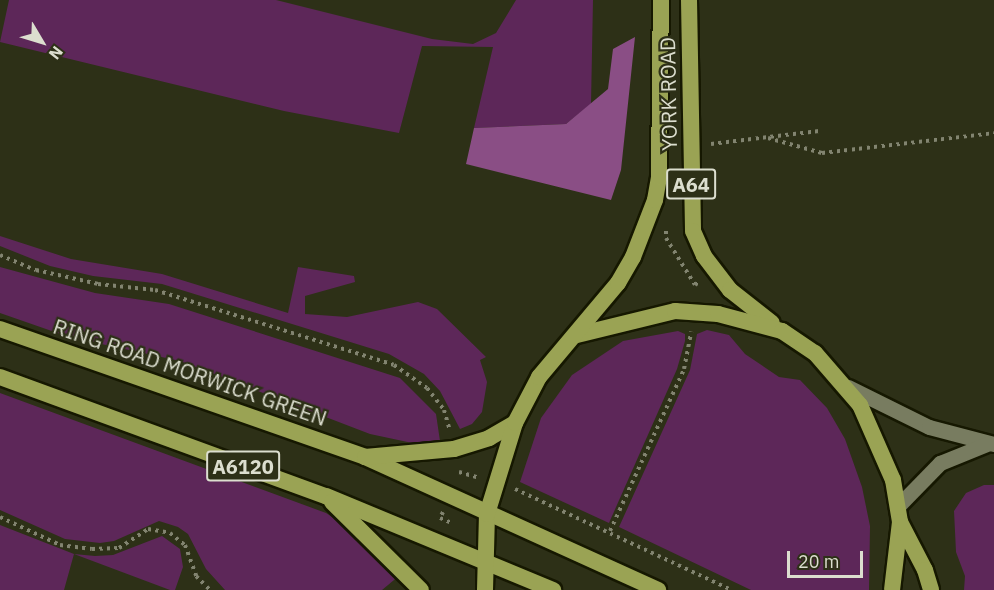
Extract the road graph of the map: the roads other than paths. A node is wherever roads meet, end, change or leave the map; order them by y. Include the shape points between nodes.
1 (661, 0) edge
2 (689, 0) edge
3 (0, 329) edge
4 (782, 331) junction
5 (577, 335) junction
6 (0, 377) edge
7 (848, 387) junction
8 (515, 423) junction
9 (991, 444) edge
10 (364, 457) junction
11 (326, 496) junction
12 (899, 505) junction
13 (487, 514) junction
14 (900, 522) junction
15 (484, 560) junction
16 (421, 590) edge
17 (485, 590) edge
18 (553, 590) edge
19 (658, 590) edge
20 (892, 590) edge
21 (931, 590) edge

1 - 5 highway, YORK ROAD / A64 via 659,177 655,200 633,257
2 - 4 highway, YORK ROAD / A64 via 693,231 704,256 730,290
3 - 10 highway, RING ROAD MORWICK GREEN / A6120
4 - 5 highway via 742,317 675,311
4 - 7 highway via 815,353
5 - 8 highway, YORK ROAD via 539,377
6 - 11 highway, A6120
7 - 9 street via 905,417
7 - 12 highway via 875,435
8 - 10 highway, RING ROAD MORWICK GREEN / A6120 via 489,438 454,449
8 - 13 highway, YORK ROAD
9 - 12 street via 940,463
10 - 13 highway, RING ROAD MORWICK GREEN / A6120
11 - 15 highway, A6120
11 - 16 highway, A6120
12 - 14 highway
13 - 15 highway, YORK ROAD
13 - 19 highway, A6120
14 - 20 highway
14 - 21 highway
15 - 17 highway, YORK ROAD
15 - 18 highway, A6120

